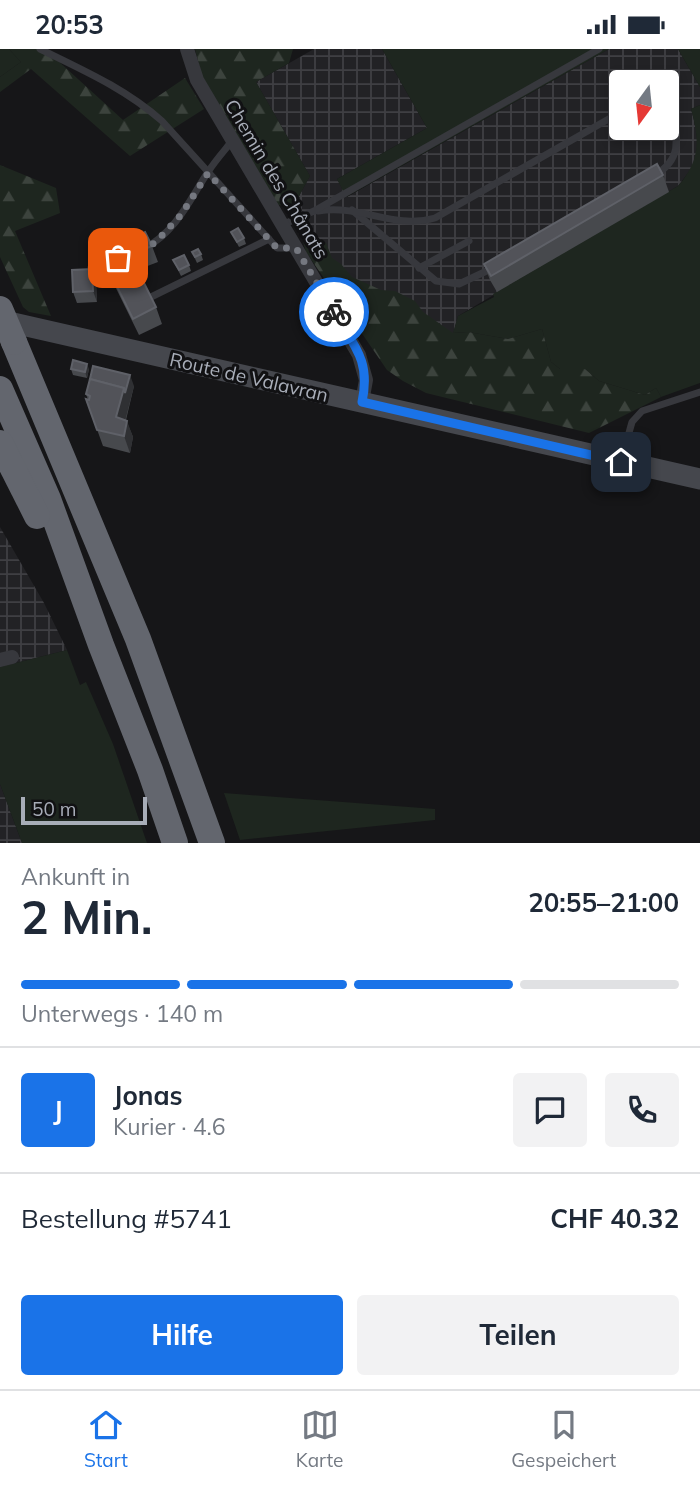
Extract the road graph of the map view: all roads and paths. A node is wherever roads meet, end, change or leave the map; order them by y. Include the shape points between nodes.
1 (40, 49) edge
2 (187, 49) edge
3 (599, 49) edge
4 (609, 119) edge
5 (676, 140) edge
6 (232, 141) junction
7 (208, 173) junction
8 (647, 180) edge
9 (352, 210) junction
10 (314, 211) junction
11 (282, 225) junction
12 (269, 239) junction
13 (469, 241) dead end
14 (296, 248) junction
15 (136, 251) edge
16 (118, 258) edge
17 (504, 262) edge
18 (91, 268) edge
19 (419, 268) junction
20 (151, 297) edge
21 (0, 309) edge
22 (0, 320) edge
23 (0, 389) edge
24 (700, 392) edge
25 (362, 402) junction
26 (0, 443) edge
27 (621, 462) junction
28 (700, 479) edge
29 (101, 645) junction
30 (175, 843) edge
31 (212, 843) edge

1 - 7 lane via 143,105
2 - 6 street, Chemin des Chânats via 197,80
3 - 10 lane
4 - 9 lane via 435,218 398,222
5 - 8 lane via 676,151 666,167
6 - 7 lane
6 - 11 street, Chemin des Chânats
7 - 12 lane
7 - 15 lane via 174,225 155,243
9 - 10 lane
9 - 19 lane
10 - 11 lane
11 - 14 street, Chemin des Chânats
12 - 14 lane via 277,248
12 - 20 lane
13 - 19 lane
14 - 25 street, Chemin des Chânats via 359,355 366,373
16 - 18 lane
17 - 19 lane via 459,284 436,281
21 - 31 highway, bridge via 138,639
22 - 25 street, Route de Valavran
23 - 29 highway via 48,499
24 - 27 lane via 642,411 632,422
25 - 27 street, Route de Valavran
26 - 29 highway
27 - 28 street, Route de Valavran
29 - 30 highway

